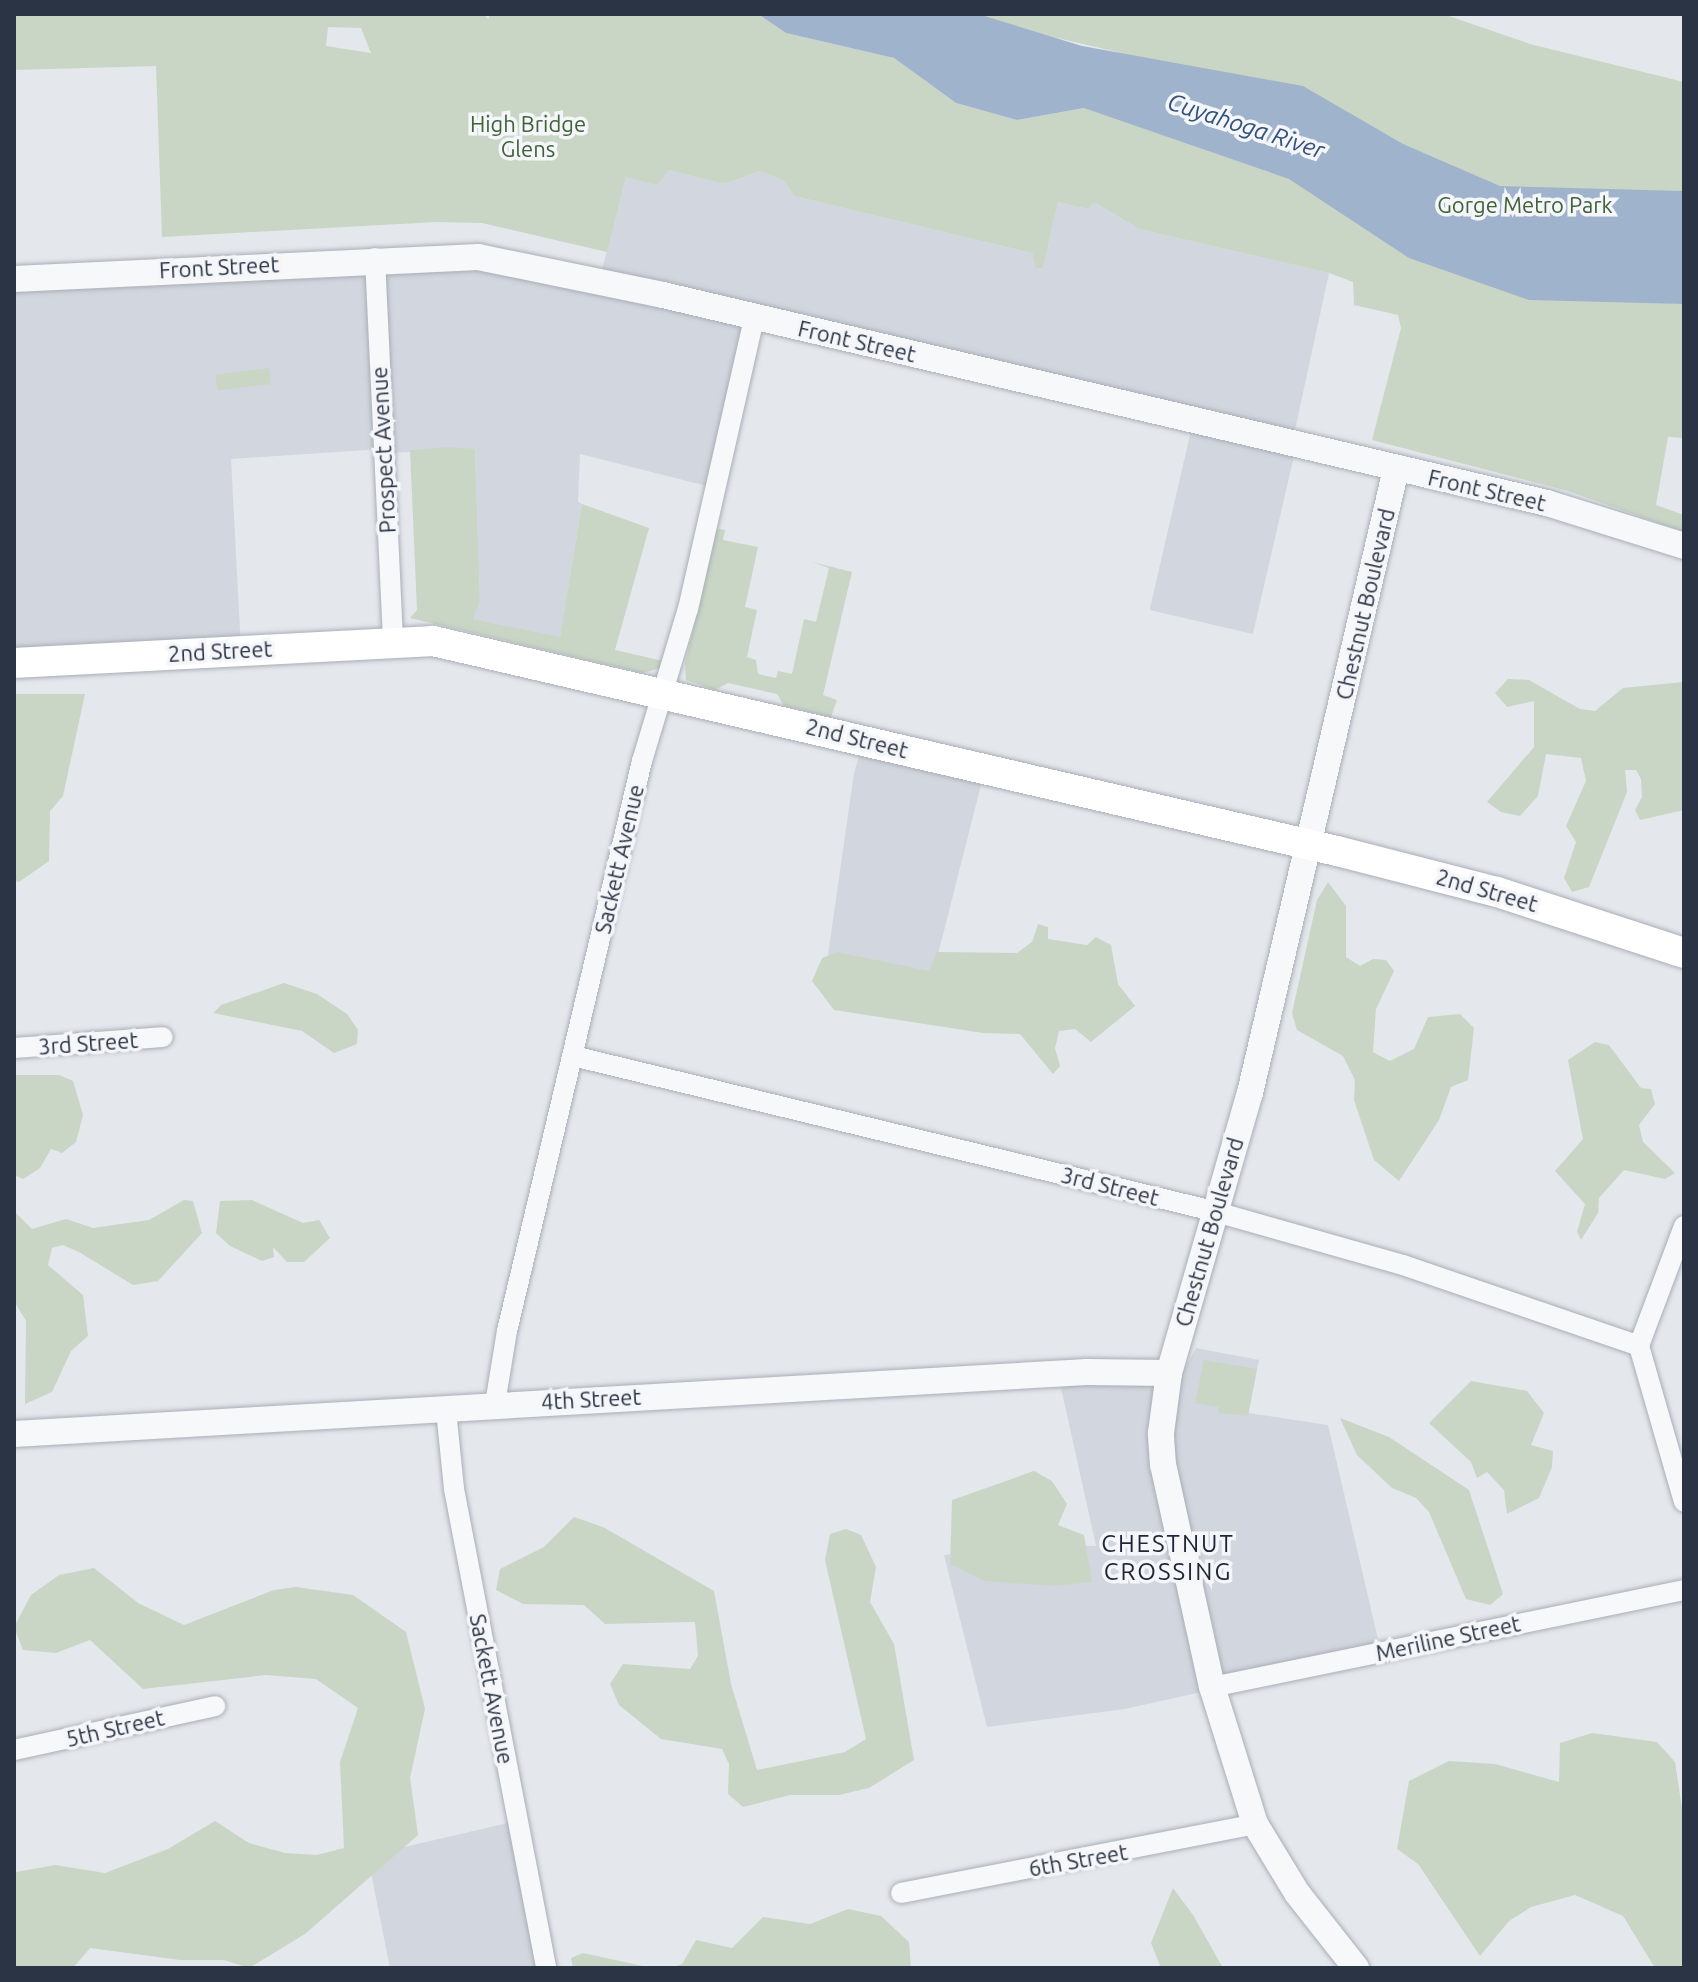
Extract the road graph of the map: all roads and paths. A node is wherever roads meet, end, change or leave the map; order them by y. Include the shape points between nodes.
1 (375, 258) junction
2 (14, 279) edge
3 (754, 318) junction
4 (1396, 469) junction
5 (1684, 546) edge
6 (393, 643) junction
7 (14, 663) edge
8 (665, 692) junction
9 (1308, 844) junction
10 (1684, 953) edge
11 (163, 1037) dead end
12 (14, 1048) edge
13 (573, 1056) junction
14 (1213, 1211) junction
15 (1684, 1226) edge
16 (1639, 1346) junction
17 (1169, 1373) junction
18 (495, 1404) junction
19 (446, 1410) junction
20 (14, 1434) edge
21 (1684, 1502) edge
22 (1684, 1590) edge
23 (1212, 1687) junction
24 (215, 1706) dead end
25 (14, 1750) edge
26 (1255, 1824) junction
27 (901, 1893) dead end
28 (546, 1968) edge
29 (1356, 1968) edge

1 - 2 street, Front Street
1 - 3 street, Front Street via 478,257
1 - 6 street, Prospect Avenue
3 - 4 street, Front Street
3 - 8 street, Sackett Avenue
4 - 5 street, Front Street via 1547,503
4 - 9 street, Chestnut Boulevard
6 - 7 main road, 2nd Street
6 - 8 main road, 2nd Street via 433,641
8 - 9 main road, 2nd Street
8 - 13 street, Sackett Avenue via 642,761
9 - 10 main road, 2nd Street via 1497,892
9 - 14 street, Chestnut Boulevard via 1250,1093
11 - 12 street, 3rd Street
13 - 14 street, 3rd Street
13 - 18 street, Sackett Avenue via 507,1331
14 - 16 street, 3rd Street via 1403,1265
14 - 17 street, Chestnut Boulevard
15 - 16 street
16 - 21 street
17 - 18 street, 4th Street via 1087,1372
17 - 23 street, Chestnut Boulevard via 1163,1465
18 - 19 street, 4th Street
19 - 20 street, 4th Street
19 - 28 street, Sackett Avenue via 454,1489
22 - 23 street, Meriline Street
23 - 26 street, Chestnut Boulevard
24 - 25 street, 5th Street
26 - 27 street, 6th Street
26 - 29 street, Chestnut Boulevard via 1297,1893

